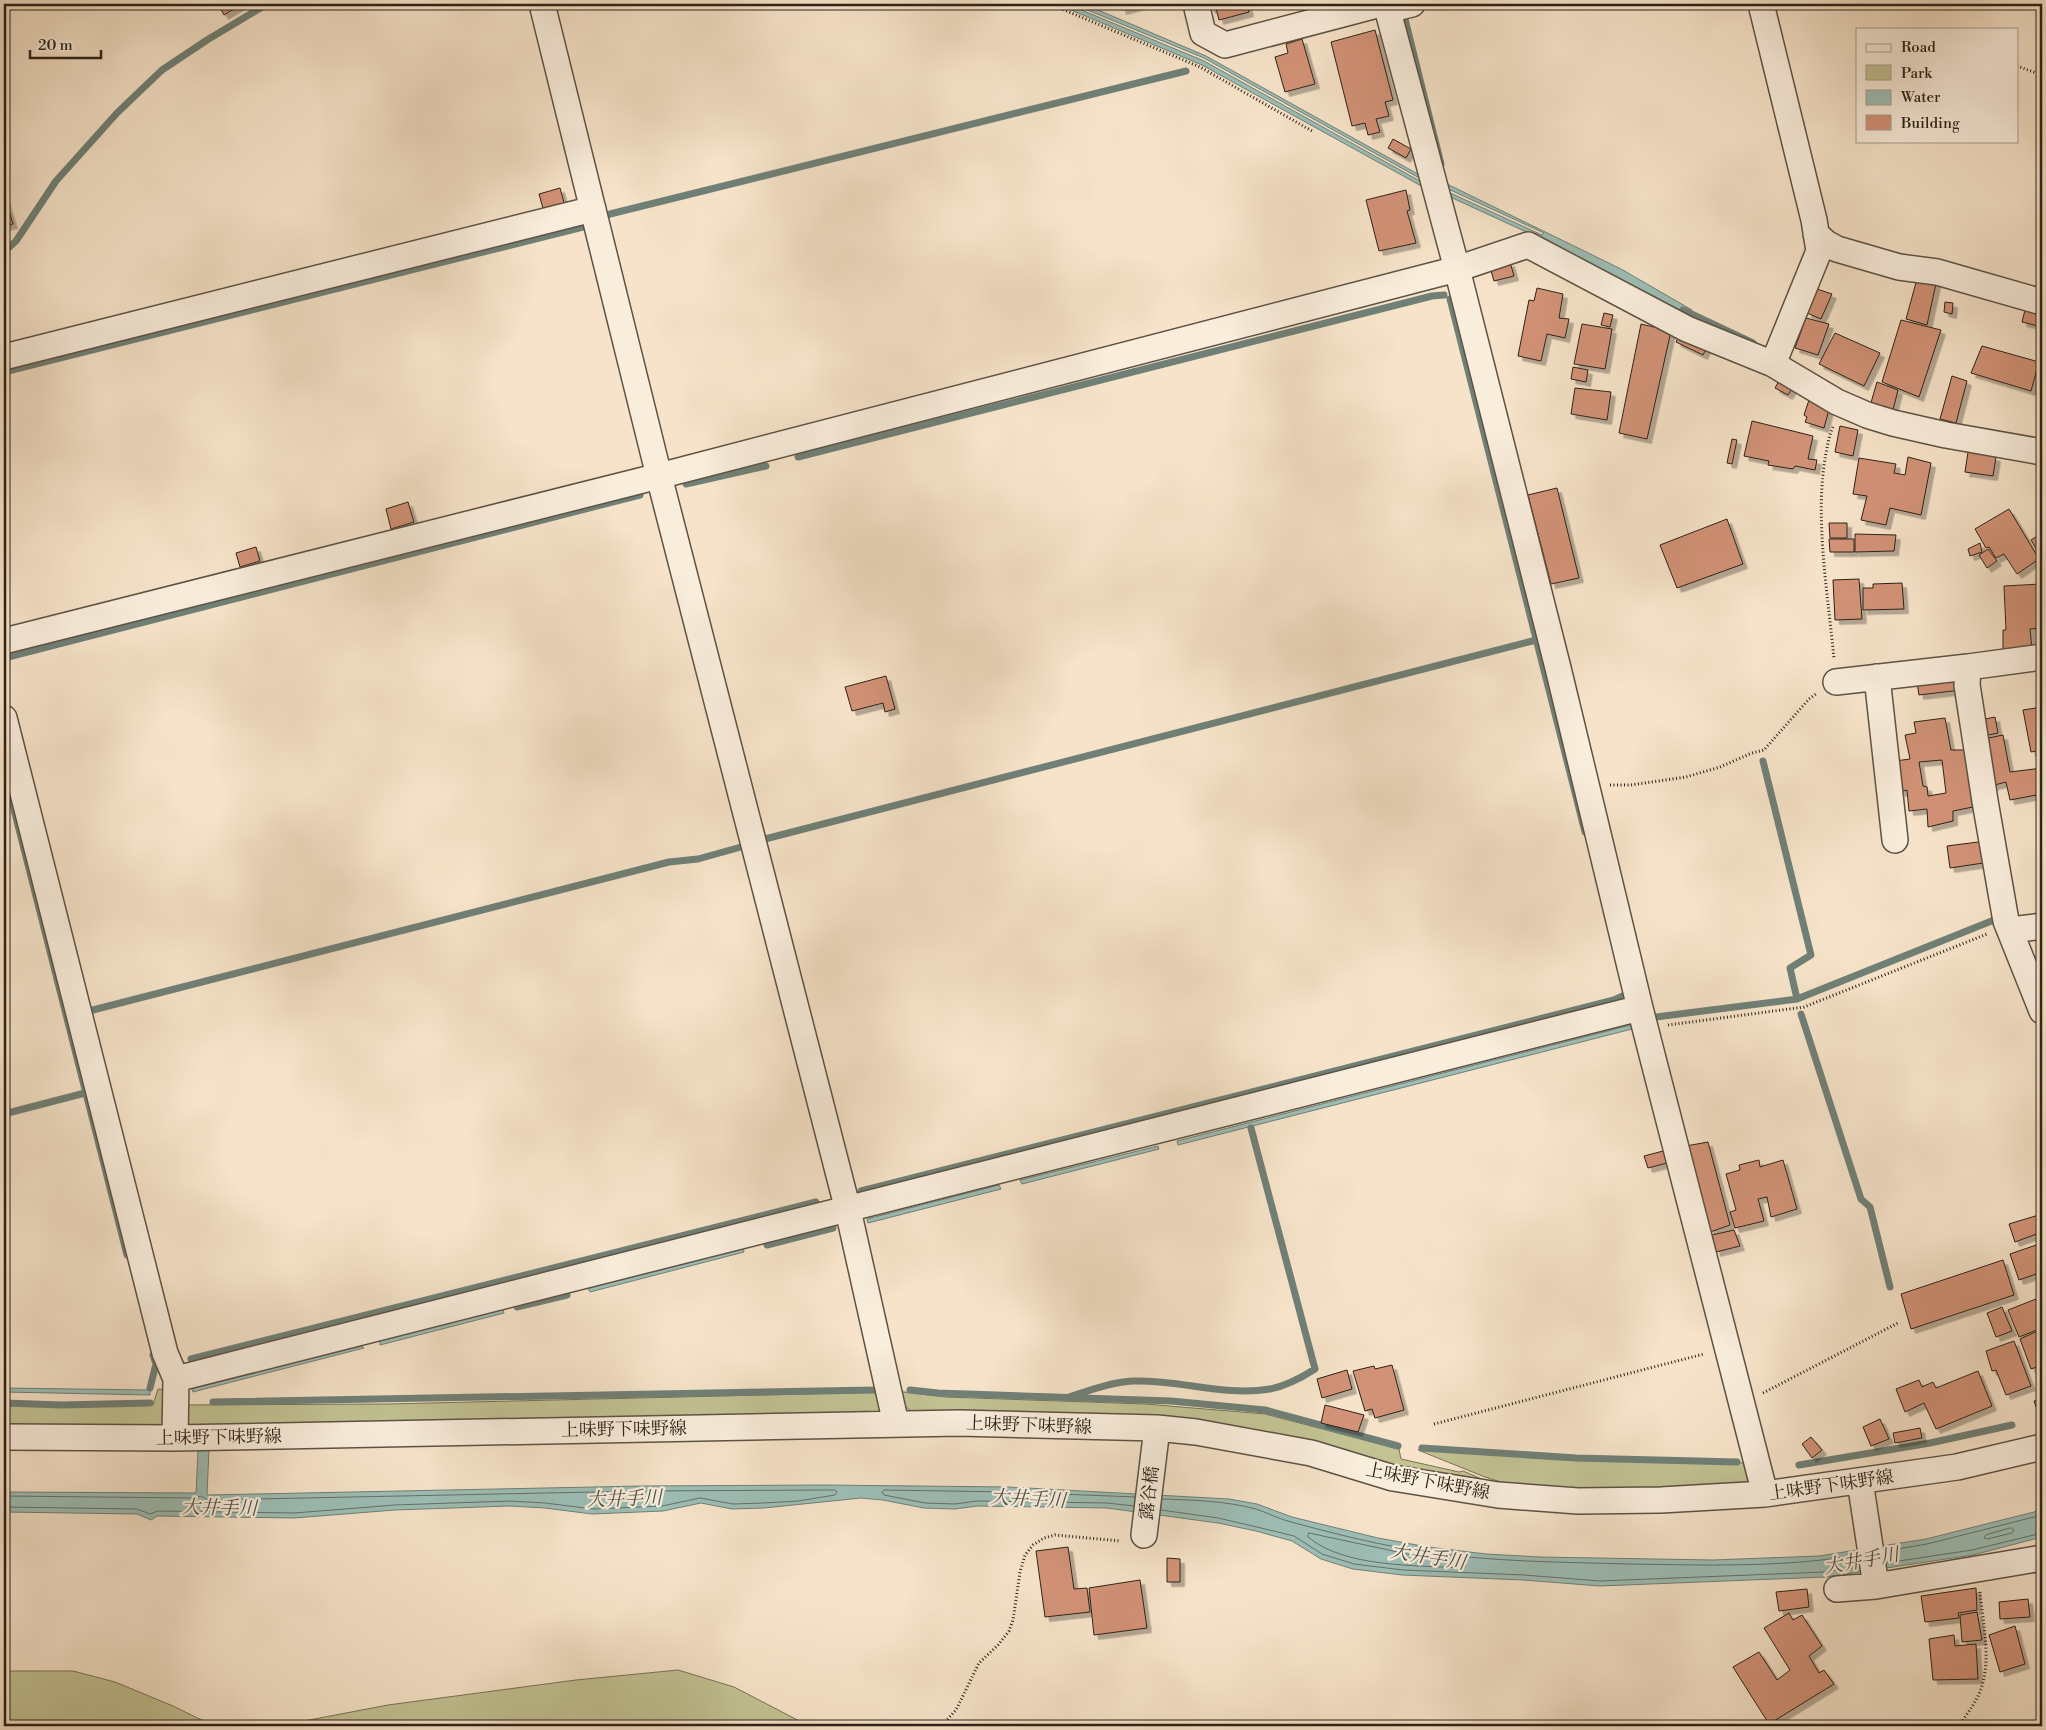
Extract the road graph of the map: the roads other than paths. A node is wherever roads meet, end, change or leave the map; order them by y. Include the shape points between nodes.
1 (542, 4) edge
2 (1196, 4) edge
3 (1412, 4) edge
4 (1761, 4) edge
5 (1385, 6) edge
6 (593, 209) junction
7 (1816, 234) junction
8 (1457, 269) junction
9 (2042, 302) edge
10 (4, 357) edge
11 (1773, 364) junction
12 (2042, 452) edge
13 (659, 476) junction
14 (4, 641) edge
15 (2042, 657) edge
16 (1968, 667) junction
17 (1877, 677) junction
18 (1836, 682) road end
19 (4, 718) edge
20 (1895, 840) dead end
21 (2042, 926) edge
22 (2011, 930) junction
23 (1640, 1008) junction
24 (2042, 1011) edge
25 (848, 1210) junction
26 (176, 1379) junction
27 (896, 1424) junction
28 (4, 1437) edge
29 (175, 1438) junction
30 (1156, 1440) junction
31 (2042, 1447) edge
32 (1861, 1489) junction
33 (1765, 1494) junction
34 (1144, 1535) road end
35 (2042, 1558) edge
36 (1875, 1582) junction
37 (1837, 1589) dead end

1 - 6 street
2 - 5 street via 1203,33 1225,45
3 - 5 street
4 - 7 street
5 - 8 street
6 - 10 street
6 - 13 street
7 - 9 street via 1837,249 1899,267 1937,272
7 - 11 street via 1818,251
8 - 11 street via 1528,245 1687,329
8 - 13 street
8 - 23 street
11 - 12 street via 1844,404 1893,423
13 - 14 street
13 - 25 street
15 - 16 street
16 - 17 street
16 - 22 street via 1985,802 2006,921
17 - 18 street
17 - 20 street
19 - 26 street via 162,1343
21 - 22 street
22 - 24 street
23 - 25 street
23 - 33 street
25 - 26 street
25 - 27 street
26 - 29 street
27 - 29 street, 上味野下味野線
27 - 30 street, 上味野下味野線 via 960,1423
28 - 29 street, 上味野下味野線
30 - 33 street, 上味野下味野線 via 1196,1432 1301,1452 1393,1478 1498,1494 1578,1501
30 - 34 street, 露谷橋
31 - 32 street, 上味野下味野線
32 - 33 street, 上味野下味野線
32 - 36 street
35 - 36 street via 1978,1570
36 - 37 street

